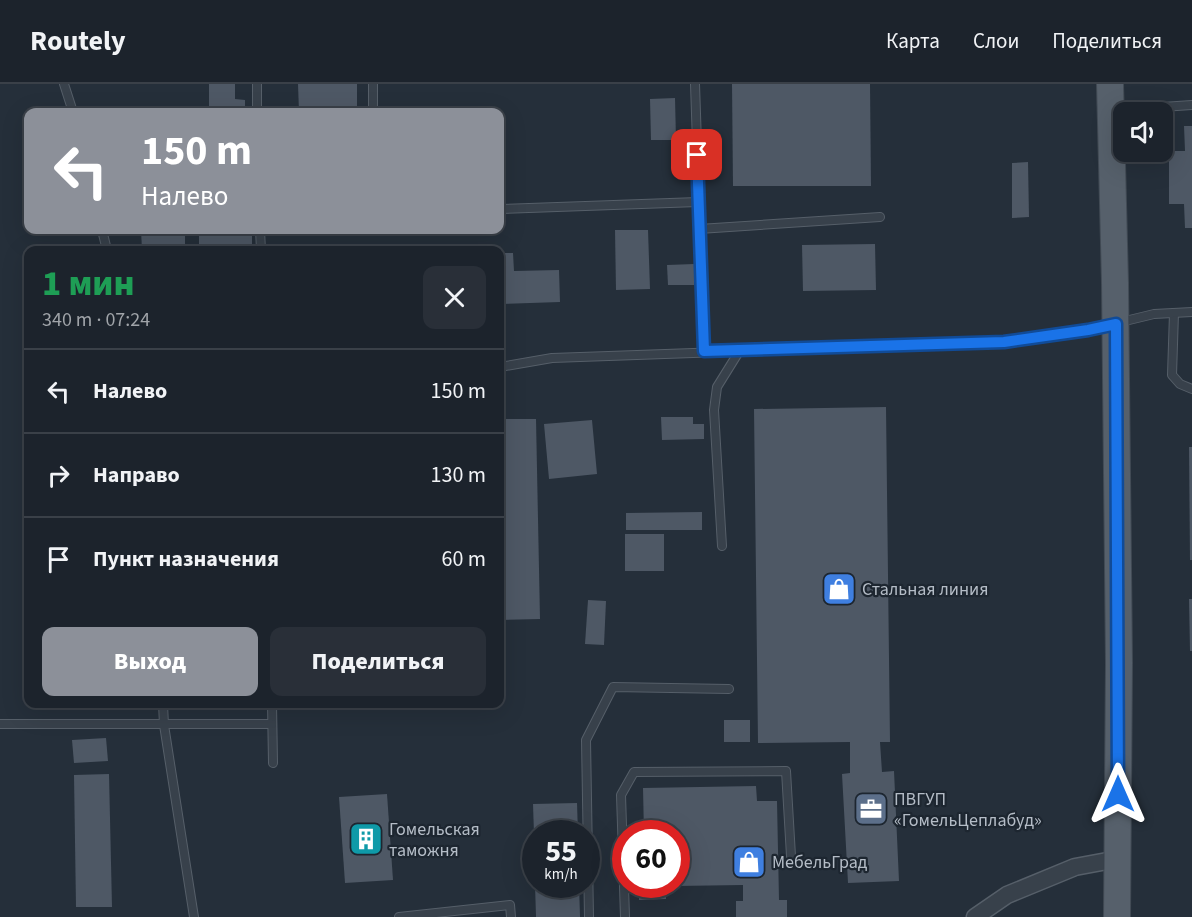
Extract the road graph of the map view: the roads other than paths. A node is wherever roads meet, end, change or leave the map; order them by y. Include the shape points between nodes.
1 (64, 84) edge
2 (256, 84) edge
3 (373, 84) edge
4 (695, 84) edge
5 (1110, 84) edge
6 (1117, 102) edge
7 (1192, 105) edge
8 (1173, 106) edge
9 (72, 108) edge
10 (257, 108) edge
11 (373, 108) edge
12 (1121, 162) edge
13 (698, 202) junction
14 (504, 209) edge
15 (880, 217) dead end
16 (699, 229) junction
17 (1192, 312) edge
18 (1174, 313) junction
19 (1116, 324) junction
20 (740, 350) junction
21 (704, 351) junction
22 (504, 366) edge
23 (1192, 388) edge
24 (722, 546) dead end
25 (729, 689) dead end
26 (163, 708) edge
27 (272, 708) edge
28 (0, 724) edge
29 (272, 724) junction
30 (164, 725) junction
31 (273, 764) dead end
32 (791, 856) dead end
33 (1118, 859) junction
34 (194, 917) edge
35 (399, 917) edge
36 (511, 917) edge
37 (589, 917) edge
38 (625, 917) edge
39 (975, 917) edge
40 (1117, 917) edge

1 - 9 lane
2 - 10 lane
3 - 11 lane
4 - 13 lane
5 - 6 main road
7 - 8 lane
12 - 19 main road
13 - 14 lane
13 - 16 lane
15 - 16 lane
16 - 21 lane
17 - 18 lane
18 - 19 lane
18 - 23 lane via 1172,375 1180,384
19 - 20 lane via 1004,342
19 - 33 main road
20 - 21 lane
20 - 24 lane via 717,387 714,410
21 - 22 lane via 552,358
25 - 37 lane via 613,687 586,740
26 - 30 lane
27 - 29 lane
28 - 30 lane
29 - 30 lane
29 - 31 lane
30 - 34 lane
32 - 38 lane via 786,771 634,772 621,795
33 - 39 street via 1076,867 1006,895
33 - 40 main road
35 - 36 lane via 510,905

